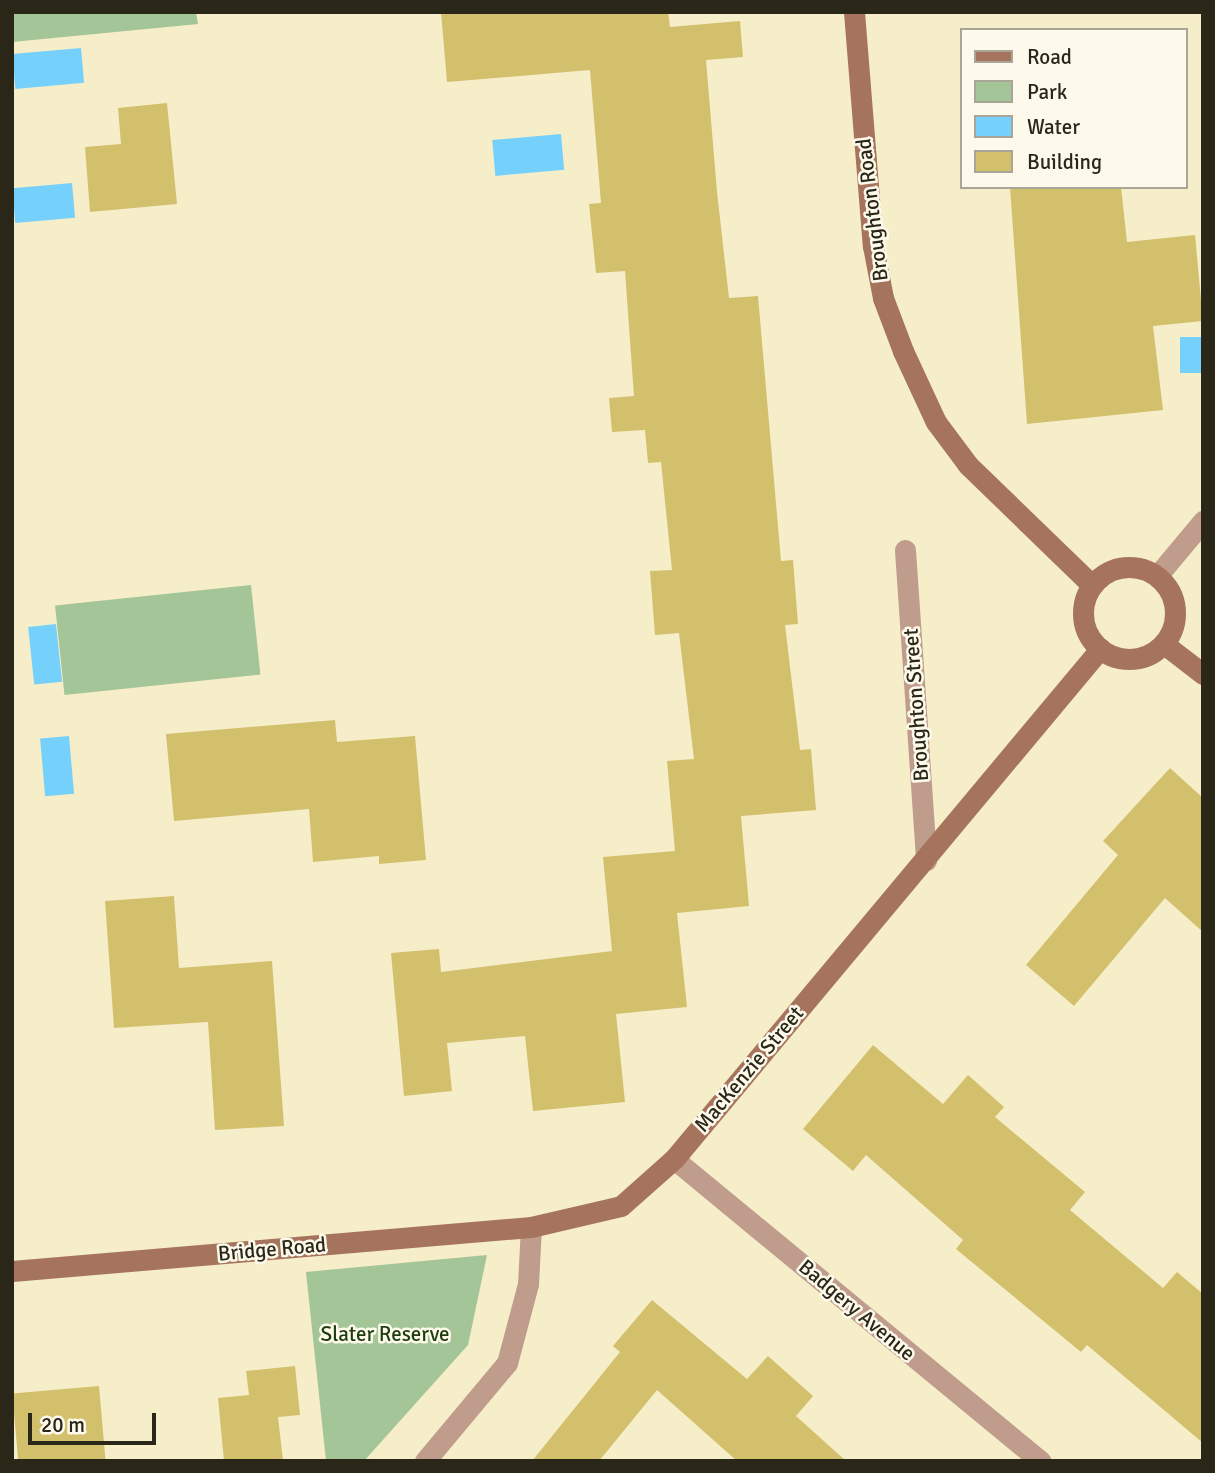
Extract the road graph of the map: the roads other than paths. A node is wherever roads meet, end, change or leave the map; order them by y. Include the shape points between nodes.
1 (854, 12) edge
2 (1203, 521) edge
3 (905, 550) dead end
4 (1157, 576) junction
5 (1092, 585) junction
6 (1164, 644) junction
7 (1100, 649) junction
8 (1203, 674) edge
9 (926, 860) junction
10 (674, 1159) junction
11 (531, 1227) junction
12 (12, 1271) edge
13 (425, 1461) edge
14 (1040, 1461) edge

1 - 5 street, Broughton Road via 873,246 883,298 903,351 936,422 968,465
2 - 4 street
3 - 9 street, Broughton Street
4 - 5 street via 1116,568
4 - 6 street via 1175,609
5 - 7 street via 1083,612
6 - 7 street via 1140,659
6 - 8 street
7 - 9 street, MacKenzie Street
9 - 10 street, MacKenzie Street
10 - 11 street, MacKenzie Street via 621,1206
10 - 14 street, Badgery Avenue
11 - 12 street, Bridge Road
11 - 13 street via 528,1284 508,1363

